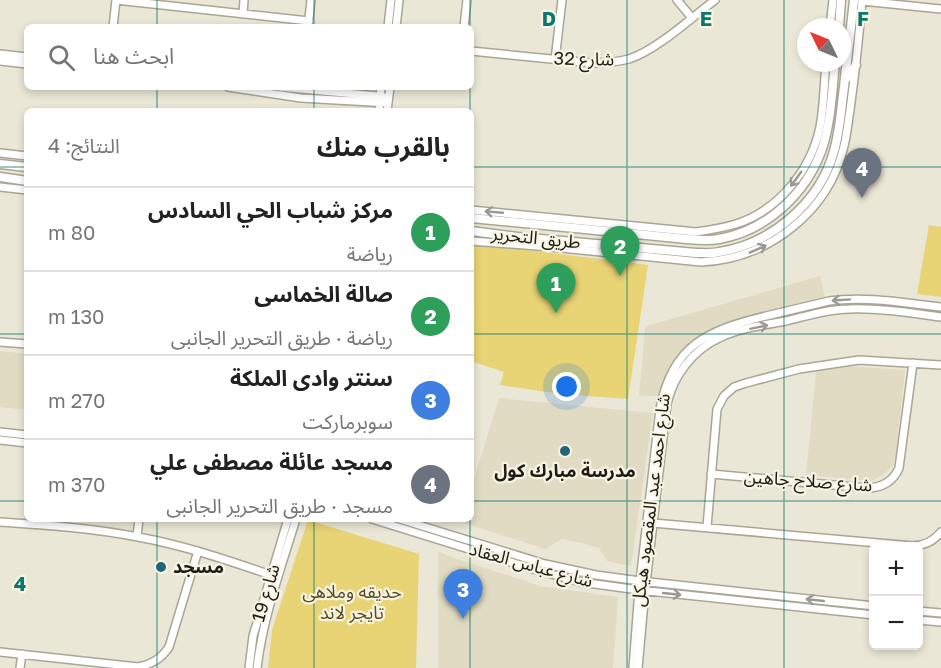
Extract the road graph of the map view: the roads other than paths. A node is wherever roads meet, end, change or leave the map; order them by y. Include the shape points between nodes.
1 (116, 0) edge
2 (244, 0) edge
3 (311, 0) edge
4 (392, 0) edge
5 (399, 0) edge
6 (467, 0) edge
7 (562, 0) edge
8 (677, 0) edge
9 (715, 0) edge
10 (833, 0) edge
11 (841, 0) edge
12 (859, 0) edge
13 (182, 4) edge
14 (941, 9) edge
15 (243, 14) junction
16 (692, 18) junction
17 (831, 18) edge
18 (840, 18) edge
19 (113, 24) edge
20 (308, 24) edge
21 (388, 24) edge
22 (396, 24) edge
23 (464, 24) edge
24 (474, 51) edge
25 (0, 54) edge
26 (24, 57) edge
27 (555, 60) junction
28 (0, 61) edge
29 (24, 64) edge
30 (856, 65) junction
31 (825, 72) edge
32 (834, 72) edge
33 (844, 82) junction
34 (272, 90) edge
35 (382, 90) edge
36 (388, 90) edge
37 (301, 92) edge
38 (384, 99) junction
39 (380, 108) edge
40 (386, 108) edge
41 (0, 153) edge
42 (24, 156) edge
43 (0, 164) edge
44 (24, 167) edge
45 (0, 177) edge
46 (24, 181) edge
47 (819, 184) junction
48 (0, 187) edge
49 (24, 190) edge
50 (817, 202) junction
51 (474, 210) edge
52 (474, 218) edge
53 (505, 221) junction
54 (531, 223) junction
55 (474, 231) edge
56 (680, 231) junction
57 (506, 236) junction
58 (530, 238) junction
59 (687, 239) junction
60 (474, 241) edge
61 (668, 251) junction
62 (675, 259) junction
63 (865, 299) junction
64 (941, 307) edge
65 (865, 309) junction
66 (941, 316) edge
67 (709, 339) junction
68 (0, 342) edge
69 (24, 344) edge
70 (912, 363) junction
71 (941, 365) edge
72 (24, 435) edge
73 (2, 436) edge
74 (24, 441) edge
75 (711, 474) junction
76 (0, 522) edge
77 (139, 522) edge
78 (287, 522) edge
79 (295, 522) edge
80 (382, 522) edge
81 (409, 522) edge
82 (653, 523) junction
83 (707, 528) junction
84 (941, 532) edge
85 (137, 536) junction
86 (198, 551) junction
87 (271, 575) junction
88 (643, 581) junction
89 (642, 590) junction
90 (869, 606) edge
91 (923, 611) edge
92 (941, 613) edge
93 (869, 615) edge
94 (923, 620) edge
95 (941, 622) edge
96 (0, 652) edge
97 (22, 654) junction
98 (20, 668) edge
99 (249, 668) edge
100 (257, 668) edge
101 (633, 668) edge
102 (638, 668) edge

1 - 13 street
1 - 19 street
2 - 15 street
3 - 20 street
4 - 21 street
5 - 22 street
6 - 23 street
7 - 27 street
8 - 16 street
9 - 16 street, شارع 32
10 - 17 street
11 - 18 street
12 - 14 street
12 - 30 street
12 - 33 street, طريق التحرير
13 - 15 street
15 - 20 street
16 - 27 street, شارع 32 via 649,50 631,58 612,63
24 - 27 street, شارع 32
25 - 26 street
28 - 29 street
30 - 33 street
30 - 50 street via 844,147
31 -> 56 street via 814,147 792,185 759,214 739,223 696,232
32 - 59 street, طريق التحرير via 822,148 799,191 782,209 740,233 717,240
33 - 47 street, طريق التحرير via 834,153
34 - 37 street
35 - 38 street
36 - 38 street
37 - 38 street
38 - 39 street
38 - 40 street
41 - 42 street
43 - 44 street
45 - 46 street
47 - 50 street
47 - 61 street, طريق التحرير via 790,219 744,246 718,253
48 - 49 street
62 -> 50 street via 701,262 747,253 789,230
56 -> 51 street
52 - 53 street, طريق التحرير
53 - 54 street, طريق التحرير
53 - 57 street
54 - 58 street via 526,231
54 - 59 street, طريق التحرير
55 - 57 street, طريق التحرير
56 - 59 street
57 - 58 street, طريق التحرير
58 - 61 street, طريق التحرير
60 - 62 street
61 - 62 street
63 - 64 street, شارع احمد عبد المقصود هيكل
63 - 65 street
63 -> 67 street, شارع احمد عبد المقصود هيكل via 829,301 744,321 719,330
65 - 66 street, شارع احمد عبد المقصود هيكل
67 -> 65 street, شارع احمد عبد المقصود هيكل via 839,309
67 - 82 street, شارع احمد عبد المقصود هيكل via 684,367 668,398
67 - 88 street, شارع احمد عبد المقصود هيكل via 692,347 679,362 662,396
68 - 69 street
70 - 71 street
70 - 75 street via 850,361 734,387 717,409
70 - 75 street, شارع صلاح جاهين via 899,468 882,486 866,488
72 - 73 street
73 - 74 street
75 - 83 street
76 - 85 street
77 - 85 street
78 - 87 street, شارع 19
79 - 100 street, شارع 19 via 267,614
80 - 89 street, شارع عباس العقاد via 580,582
81 - 88 street, شارع عباس العقاد via 545,564
82 - 83 street
82 - 88 street, شارع احمد عبد المقصود هيكل
83 - 84 street via 912,546 934,540
85 - 86 street
86 - 87 street
86 - 97 street via 169,647 156,661 138,667
87 - 99 street, شارع 19 via 253,636
88 - 89 street, شارع احمد عبد المقصود هيكل
90 -> 88 street, شارع عباس العقاد
89 -> 93 street, شارع عباس العقاد
89 - 101 street, شارع احمد عبد المقصود هيكل
89 - 102 street, شارع احمد عبد المقصود هيكل
91 - 92 street
94 - 95 street
96 - 97 street
97 - 98 street

